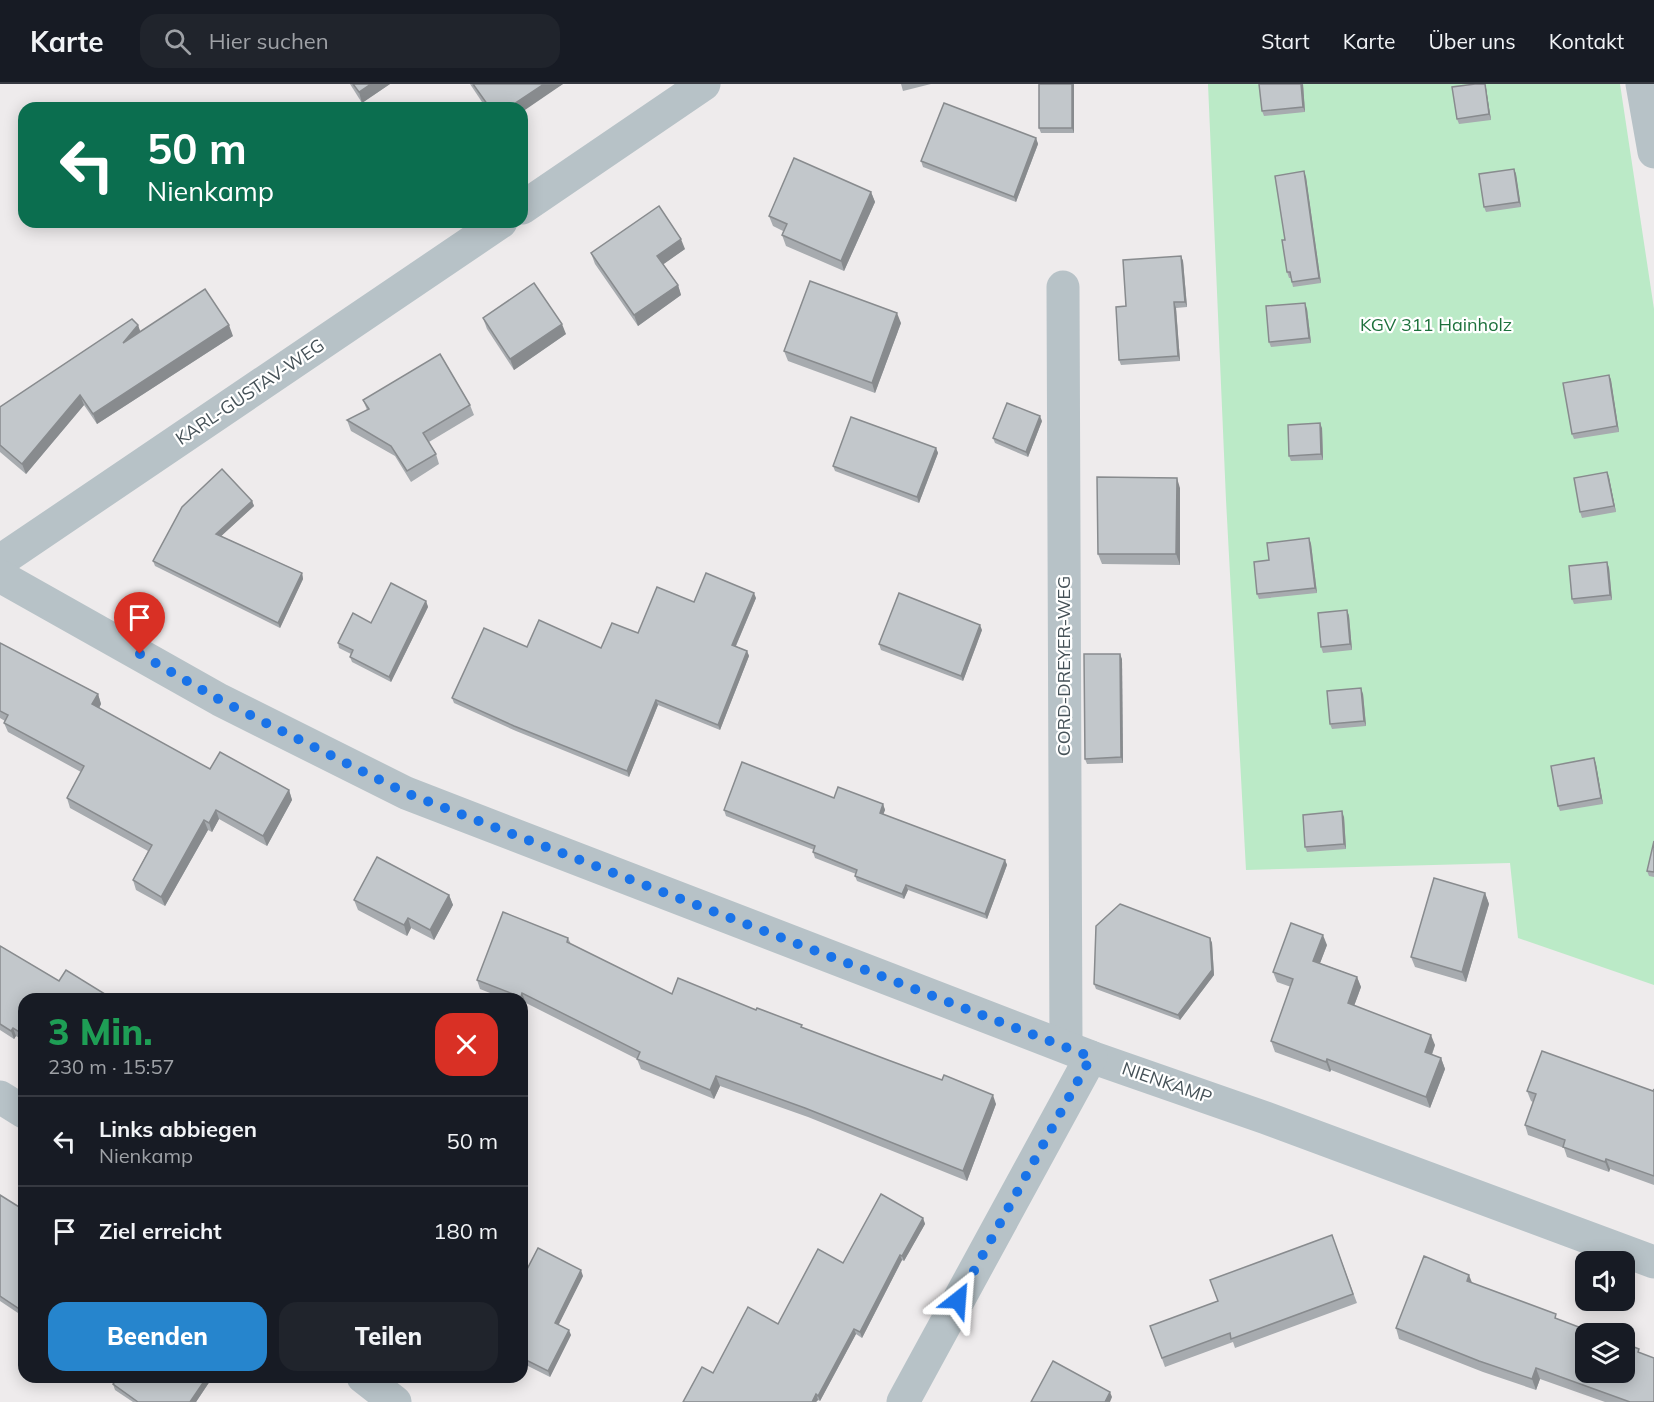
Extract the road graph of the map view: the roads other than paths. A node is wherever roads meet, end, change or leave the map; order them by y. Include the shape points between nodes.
1 (704, 84) edge
2 (1642, 84) edge
3 (1654, 152) edge
4 (528, 204) edge
5 (492, 228) edge
6 (1063, 287) dead end
7 (0, 561) edge
8 (0, 576) edge
9 (1078, 1051) junction
10 (0, 1097) edge
11 (18, 1108) edge
12 (1654, 1262) edge
13 (371, 1383) edge
14 (395, 1402) edge
15 (903, 1402) edge

1 - 4 street
2 - 3 street
5 - 7 street, KARL-GUSTAV-WEG
6 - 9 street, CORD-DREYER-WEG
8 - 9 street, NIENKAMP via 220,700 406,793
9 - 12 street, NIENKAMP
9 - 15 street, CORD-DREYER-WEG
10 - 11 street
13 - 14 street

